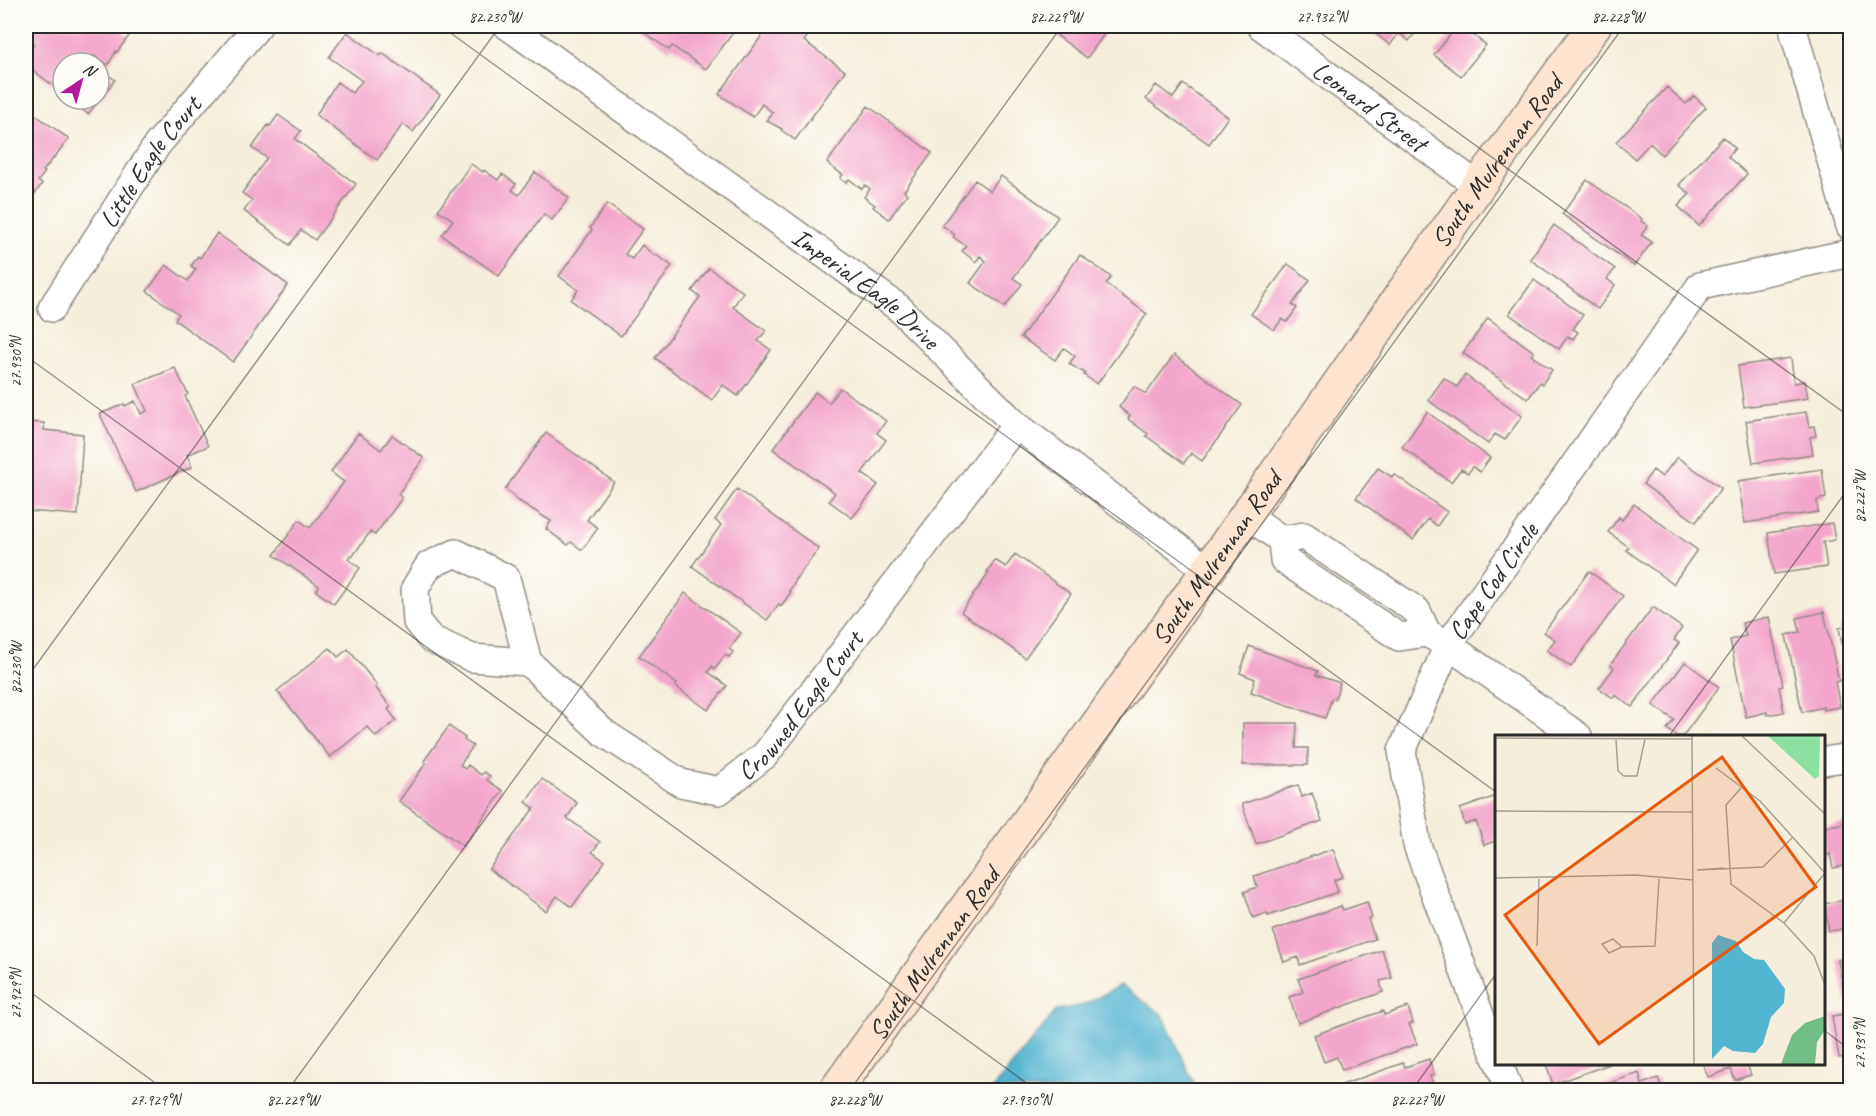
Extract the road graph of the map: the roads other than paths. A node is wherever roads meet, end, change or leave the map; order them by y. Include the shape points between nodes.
1 (258, 26) edge
2 (508, 26) edge
3 (1261, 26) edge
4 (1594, 26) edge
5 (1794, 33) dead end
6 (1478, 186) junction
7 (1851, 226) edge
8 (1851, 254) edge
9 (52, 308) dead end
10 (1016, 425) junction
11 (1247, 515) junction
12 (1208, 570) junction
13 (1438, 639) junction
14 (528, 662) junction
15 (1577, 735) edge
16 (1851, 757) edge
17 (1825, 762) edge
18 (1495, 1053) edge
19 (1498, 1065) edge
20 (836, 1090) edge
21 (1509, 1090) edge

1 - 9 street, Little Eagle Court via 157,145
2 - 10 street, Imperial Eagle Drive via 899,308
3 - 6 street, Leonard Street
4 - 6 street, South Mulrennan Road
5 - 7 street
6 - 11 street, South Mulrennan Road
8 - 13 street, Cape Cod Circle via 1700,286
10 - 12 street, Imperial Eagle Drive
10 - 14 street, Crowned Eagle Court via 765,755 719,791 681,783 604,733
11 - 12 street, South Mulrennan Road
11 - 13 street via 1282,540 1284,560 1399,637
12 - 20 street, South Mulrennan Road
13 - 15 street
13 - 18 street, Cape Cod Circle via 1402,751 1417,845
14 - 14 street via 507,578 456,553 429,565 415,588 417,622 430,639 472,658
16 - 17 street
19 - 21 street

